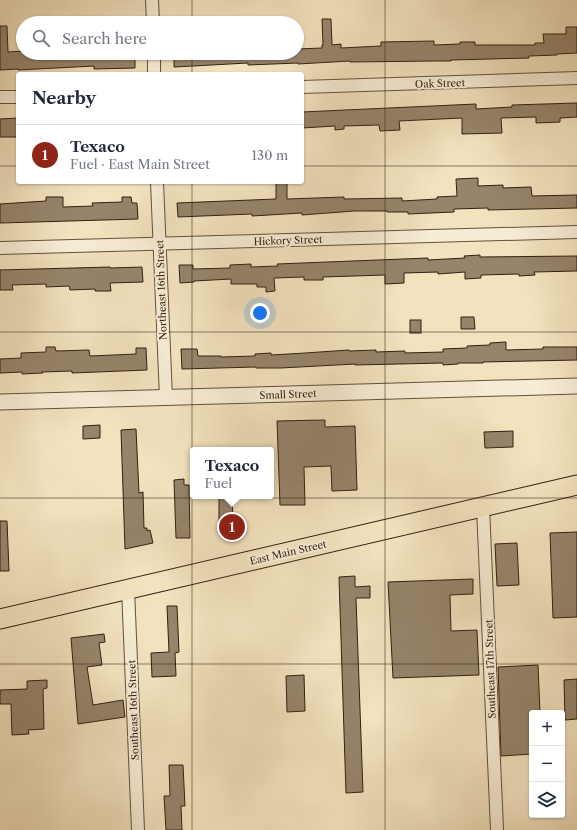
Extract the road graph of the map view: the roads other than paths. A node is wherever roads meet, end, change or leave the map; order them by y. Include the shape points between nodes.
1 (152, 0) edge
2 (153, 16) edge
3 (154, 60) edge
4 (154, 72) edge
5 (577, 78) edge
6 (304, 87) edge
7 (0, 97) edge
8 (16, 97) edge
9 (157, 184) edge
10 (577, 232) edge
11 (159, 243) junction
12 (0, 248) edge
13 (577, 386) edge
14 (166, 398) junction
15 (0, 402) edge
16 (577, 485) edge
17 (483, 507) junction
18 (128, 589) junction
19 (0, 619) edge
20 (138, 830) edge
21 (497, 830) edge

1 - 2 street
3 - 4 street
5 - 6 street, Oak Street
7 - 8 street
9 - 11 street, Northeast 16th Street
10 - 11 street, Hickory Street
11 - 12 street, Hickory Street
11 - 14 street, Northeast 16th Street
13 - 14 street, Small Street
14 - 15 street, Small Street
16 - 17 main road, East Main Street
17 - 18 main road, East Main Street
17 - 21 street, Southeast 17th Street
18 - 19 main road, East Main Street
18 - 20 street, Southeast 16th Street

